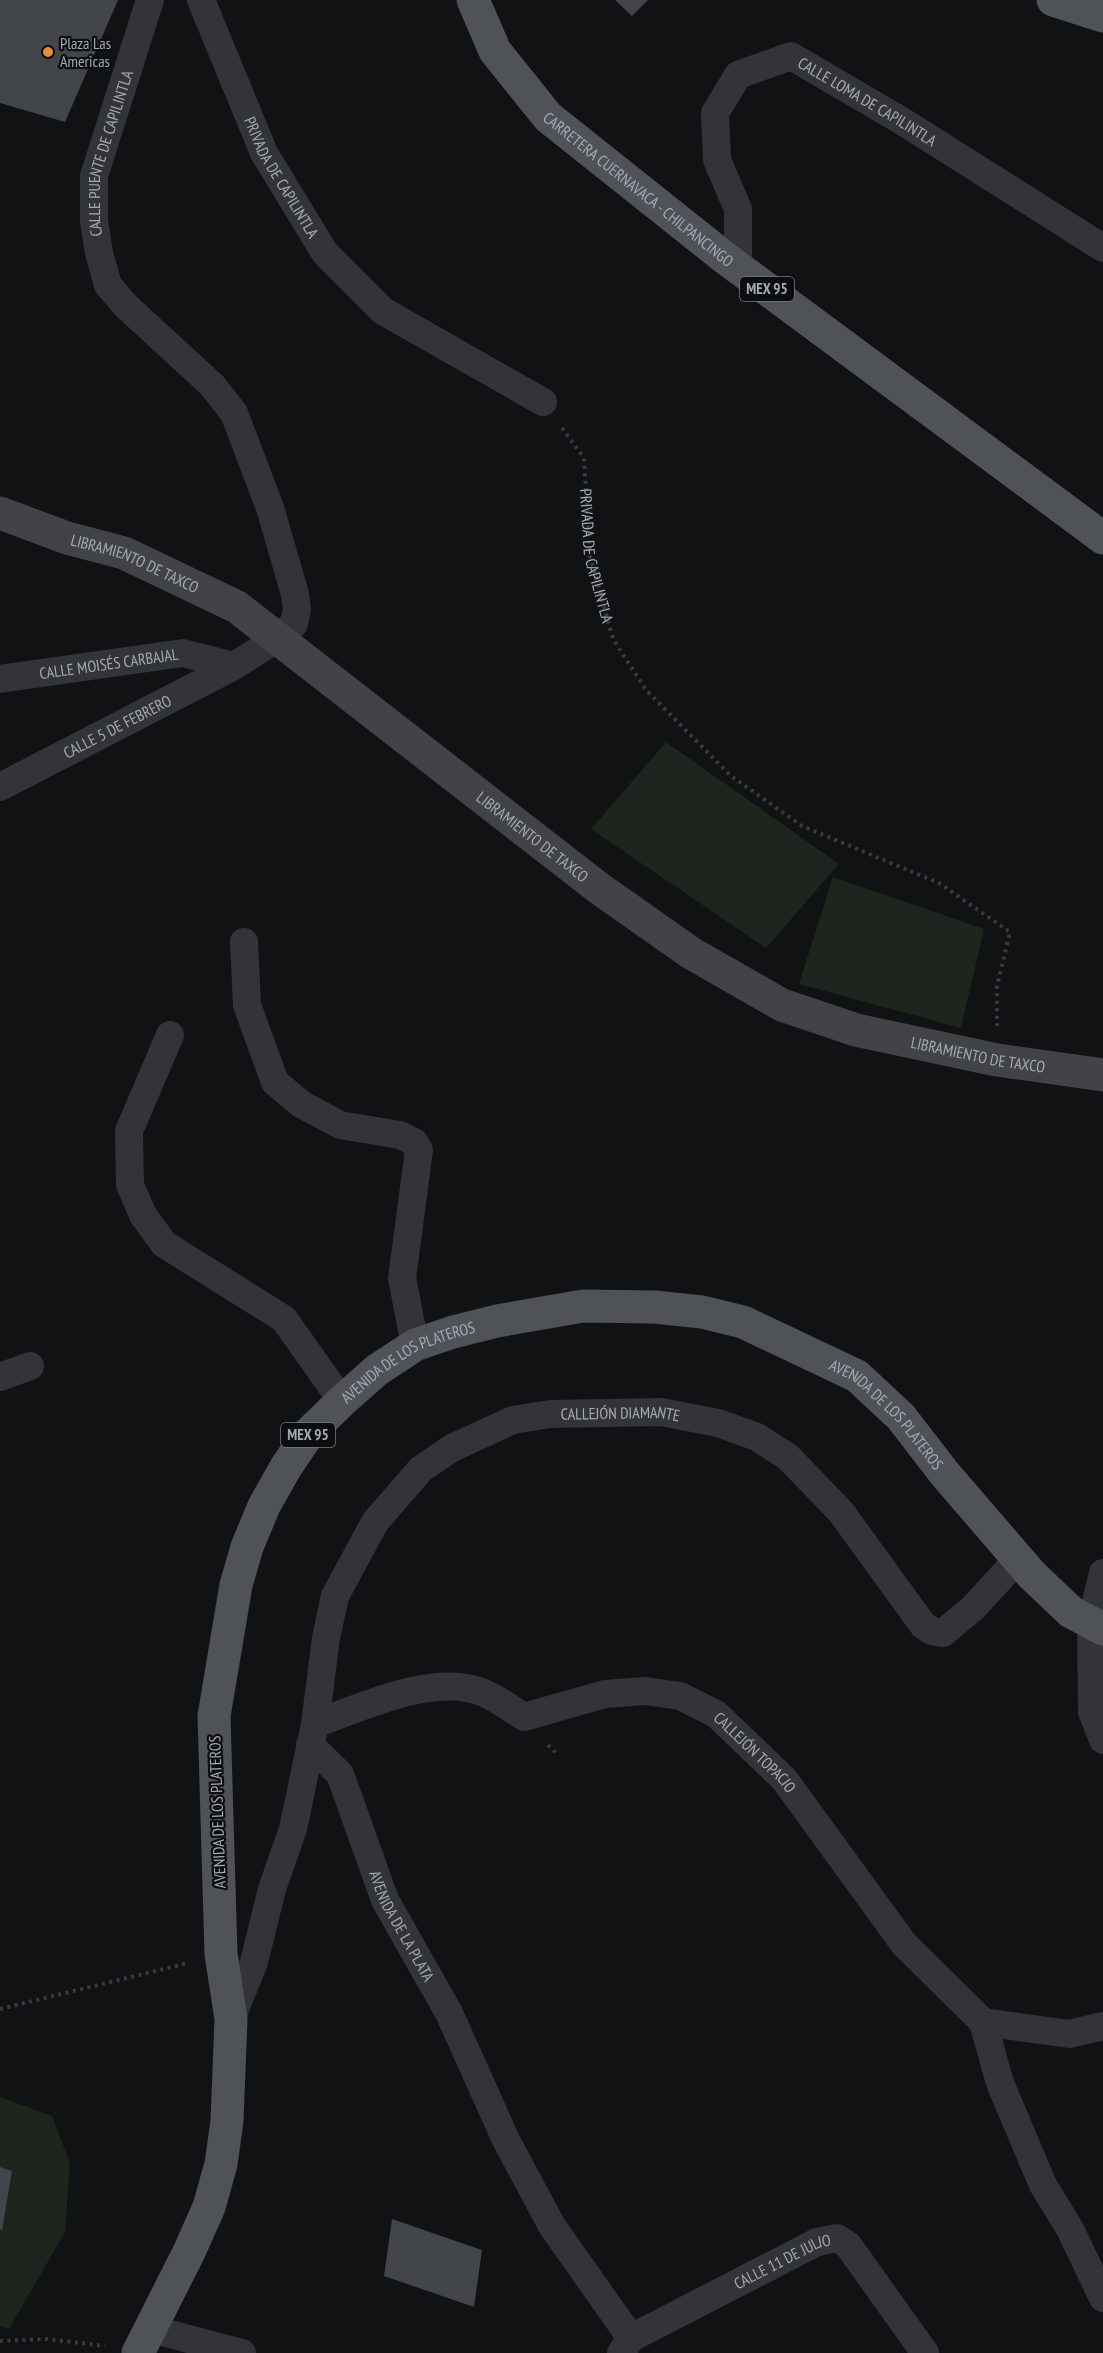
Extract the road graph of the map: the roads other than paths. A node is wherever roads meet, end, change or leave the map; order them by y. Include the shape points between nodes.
1 (150, 0) edge
2 (201, 0) edge
3 (473, 0) edge
4 (1053, 0) edge
5 (1103, 16) edge
6 (1103, 248) edge
7 (738, 267) junction
8 (543, 402) road end
9 (0, 513) edge
10 (1103, 538) edge
11 (278, 638) junction
12 (234, 666) junction
13 (0, 679) edge
14 (0, 787) edge
15 (244, 942) dead end
16 (170, 1035) dead end
17 (1103, 1075) edge
18 (415, 1345) junction
19 (30, 1366) dead end
20 (0, 1377) edge
21 (342, 1401) junction
22 (1017, 1560) junction
23 (1103, 1573) edge
24 (1097, 1626) edge
25 (313, 1735) junction
26 (1103, 1740) edge
27 (231, 2019) junction
28 (983, 2022) junction
29 (1103, 2026) edge
30 (1103, 2298) edge
31 (144, 2341) edge
32 (626, 2345) edge
33 (242, 2353) edge
34 (925, 2353) edge

1 - 11 street, CALLE PUENTE DE CAPILINTLA via 94,176 99,253 108,285 212,385 234,413 270,508 295,594 294,624
2 - 8 street, PRIVADA DE CAPILINTLA via 264,153 326,254 383,311
3 - 7 main road, CARRETERA CUERNAVACA - CHILPANCINGO / MEX 95 via 495,51 548,117
4 - 5 main road
6 - 7 street, CALLE LOMA DE CAPILINTLA via 791,56 738,75 715,113 717,160 738,209
7 - 10 main road, CARRETERA CUERNAVACA - CHILPANCINGO / MEX 95
9 - 11 main road, LIBRAMIENTO DE TAXCO via 66,538 124,553 237,607
11 - 12 street
11 - 17 main road, LIBRAMIENTO DE TAXCO via 600,889 691,953 748,987 782,1005 856,1030 997,1060
12 - 13 street, CALLE MOISÉS CARBAJAL via 183,653
12 - 14 street, CALLE 5 DE FEBRERO
15 - 18 street via 247,1005 275,1082 301,1104 340,1125 400,1135 414,1142 419,1150 402,1278
16 - 21 street via 129,1131 130,1185 143,1215 164,1244 284,1319
18 - 21 main road, AVENIDA DE LOS PLATEROS / MEX 95
18 - 22 main road, AVENIDA DE LOS PLATEROS / MEX 95 via 497,1321 583,1306 655,1307 743,1322 857,1376 901,1418
19 - 20 street
21 - 27 main road, AVENIDA DE LOS PLATEROS / MEX 95 via 309,1433 286,1467 247,1546 236,1585 214,1716 221,1954
22 - 24 main road, AVENIDA DE LOS PLATEROS / MEX 95 via 1071,1612
22 - 25 street, CALLEJÓN DIAMANTE via 973,1608 943,1633 932,1631 923,1625 841,1512 788,1457 757,1437 718,1423 661,1412 550,1414 513,1420 452,1448 421,1469 375,1522 335,1596
23 - 24 street
24 - 26 street via 1092,1712
25 - 27 street via 293,1829 272,1889 254,1962
25 - 28 street, CALLEJÓN TOPACIO via 402,1695 450,1685 484,1693 524,1717 604,1694 645,1691 680,1696 716,1714 784,1779 903,1944
25 - 32 street, AVENIDA DE LA PLATA via 340,1774 385,1900 449,2013 506,2140 547,2216
27 - 31 main road, AVENIDA DE LOS PLATEROS / MEX 95 via 227,2121 221,2164 193,2243
28 - 29 street via 1069,2034
28 - 30 street via 1000,2083 1043,2185 1070,2229
31 - 33 street
32 - 34 street, CALLE 11 DE JULIO via 817,2242 837,2238 848,2245

